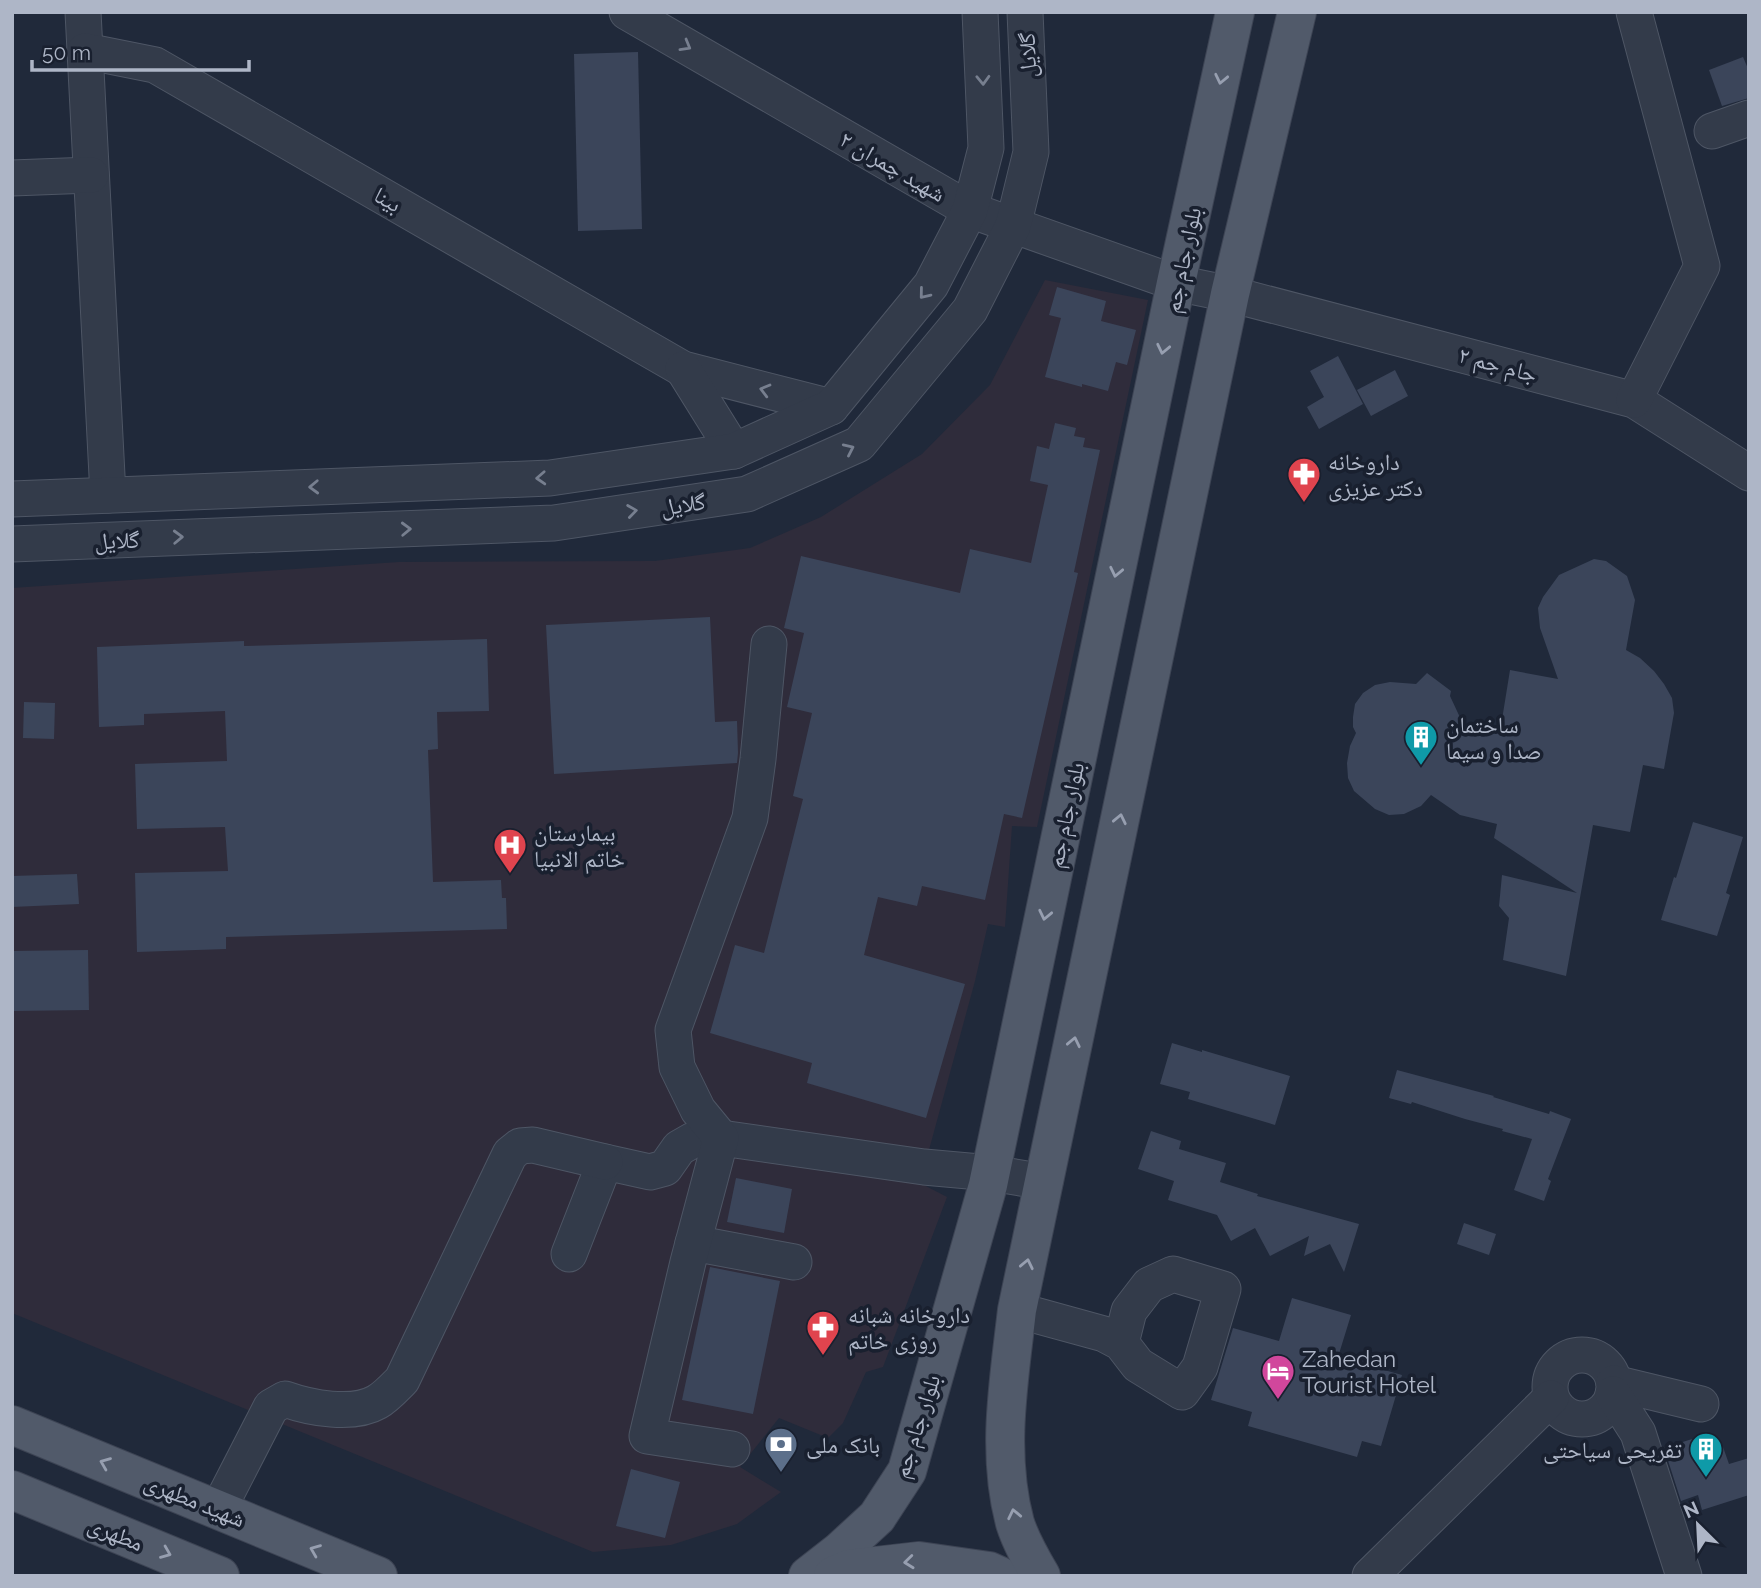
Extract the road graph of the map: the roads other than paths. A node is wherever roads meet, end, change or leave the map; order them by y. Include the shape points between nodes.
1 (83, 12) edge
2 (627, 12) edge
3 (980, 12) edge
4 (1025, 12) edge
5 (1236, 12) edge
6 (1297, 12) edge
7 (1634, 12) edge
8 (85, 51) junction
9 (1749, 118) edge
10 (1712, 131) dead end
11 (92, 175) junction
12 (12, 178) edge
13 (970, 210) junction
14 (1013, 226) junction
15 (1177, 283) junction
16 (1230, 294) junction
17 (682, 369) junction
18 (1634, 400) junction
19 (831, 407) junction
20 (734, 450) junction
21 (1749, 473) edge
22 (108, 495) junction
23 (12, 499) edge
24 (12, 544) edge
25 (769, 644) dead end
26 (721, 1139) junction
27 (605, 1162) junction
28 (991, 1173) junction
29 (1045, 1182) junction
30 (693, 1243) junction
31 (569, 1254) dead end
32 (794, 1262) dead end
33 (1017, 1310) junction
34 (1121, 1343) dead end
35 (1613, 1388) junction
36 (1551, 1398) junction
37 (1701, 1404) dead end
38 (12, 1425) edge
39 (732, 1450) dead end
40 (12, 1490) edge
41 (218, 1510) junction
42 (220, 1576) edge
43 (378, 1576) edge
44 (808, 1576) edge
45 (833, 1576) edge
46 (1000, 1576) edge
47 (1041, 1576) edge
48 (1370, 1576) edge
49 (1684, 1576) edge

1 - 8 street
2 -> 13 street, شهید چمران ۲
3 -> 13 street, گلایل via 986,148
4 - 14 street, گلایل via 1031,152
5 -> 15 main road, بلوار جام جم
6 - 16 main road
7 - 18 street via 1702,266
8 - 11 street
8 - 17 street, بینا via 155,65
9 - 10 street
11 - 12 street
11 - 22 street
13 - 14 street, شهید چمران ۲
13 -> 19 street, گلایل via 931,285
14 - 15 street, شهید چمران ۲
24 -> 14 street, گلایل via 554,523 747,494 859,444 970,310
15 - 16 street, جام جم ۲
15 -> 28 main road, بلوار جام جم
16 - 18 street, جام جم ۲
29 -> 16 main road
19 -> 17 street
17 - 20 street
18 - 21 street, جام جم ۲
19 - 20 street, گلایل
20 -> 22 street, گلایل via 550,478
22 - 23 street, گلایل
25 - 26 street via 750,818 673,1030 677,1067 698,1111
26 - 27 street via 693,1140 679,1148 665,1168 650,1172
26 - 28 street
26 - 30 street
27 - 31 street
27 - 41 street via 533,1145 520,1146 510,1154 402,1380 378,1402 357,1410 305,1406 285,1399 271,1407
28 - 29 street
28 - 44 main road, بلوار جام جم via 907,1471 877,1517
33 -> 29 main road
30 - 32 street
30 - 39 street via 647,1436
33 - 34 street
47 -> 33 main road via 1015,1523 1006,1474 1005,1425
35 - 36 street via 1602,1411 1584,1419 1564,1414
35 - 36 street via 1611,1372 1604,1364 1585,1354 1573,1355 1551,1377
35 - 37 street
35 - 49 street via 1638,1433
36 - 48 street
41 -> 38 main road, شهید مطهری
40 -> 42 main road, مطهری
43 -> 41 main road, شهید مطهری
46 -> 45 main road via 919,1561 849,1569

